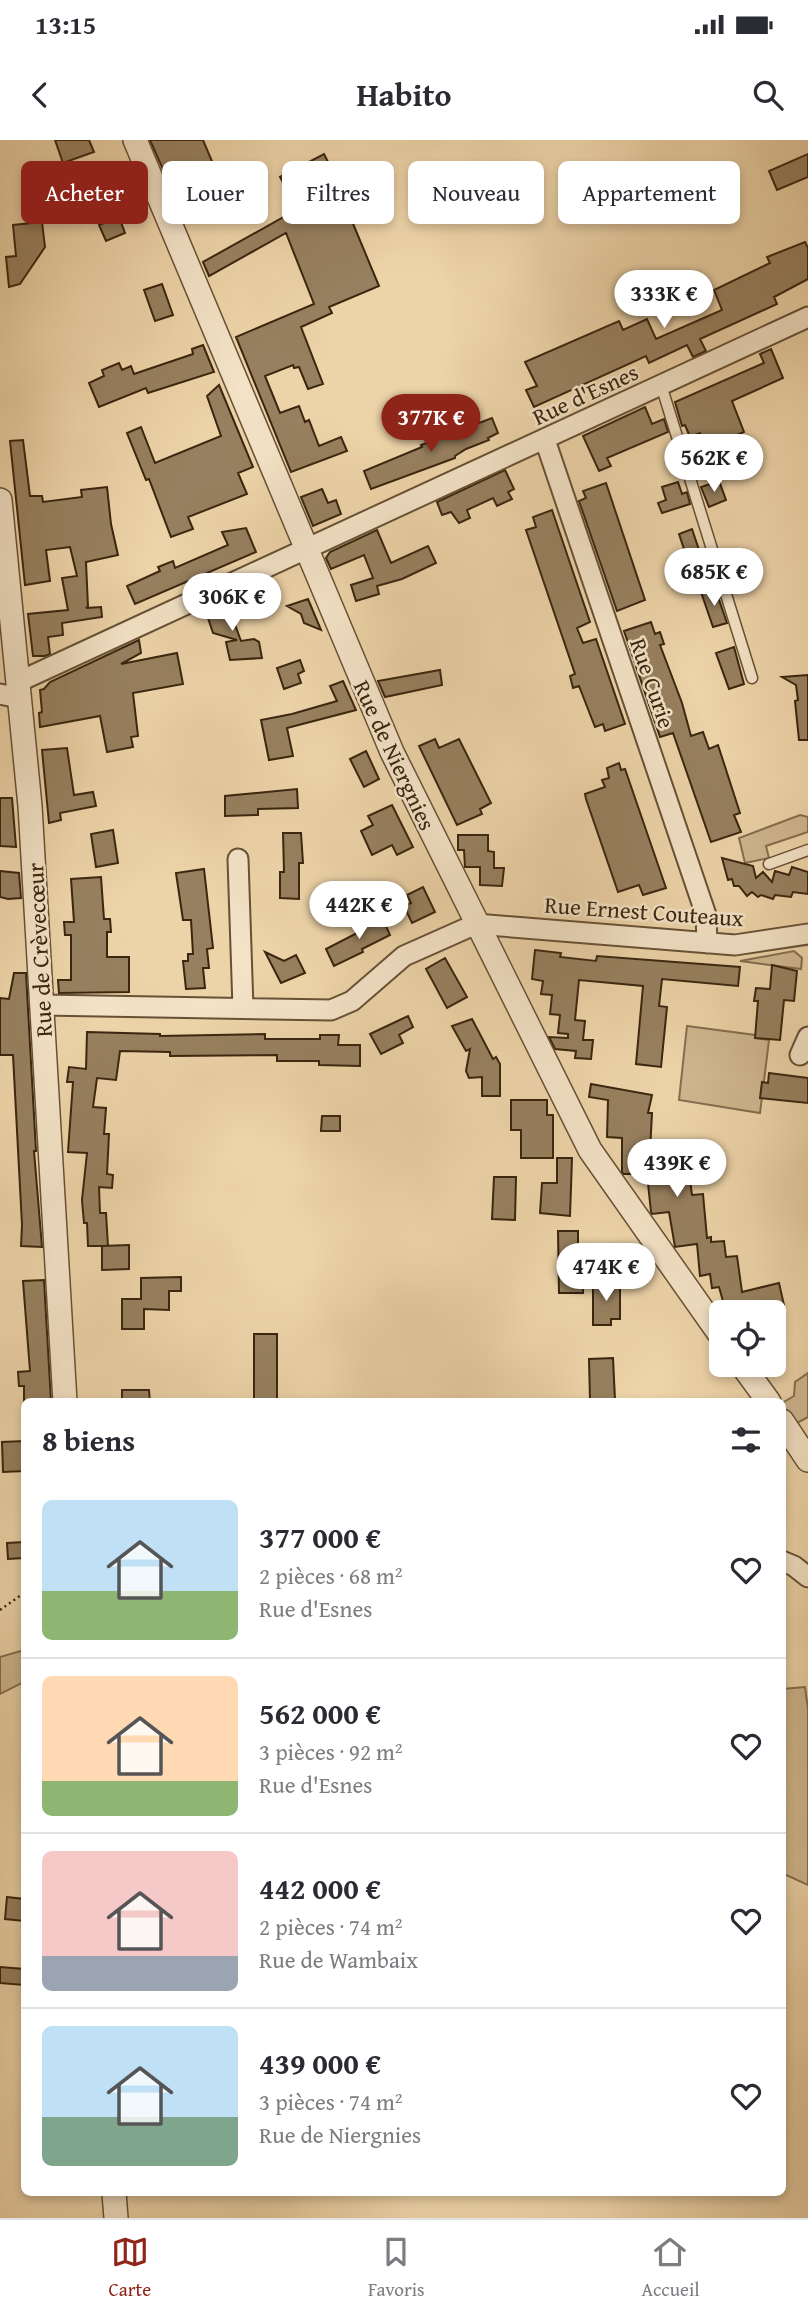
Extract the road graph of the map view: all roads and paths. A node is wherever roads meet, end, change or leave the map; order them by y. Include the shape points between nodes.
1 (135, 140) edge
2 (808, 317) edge
3 (661, 385) junction
4 (545, 440) junction
5 (0, 500) edge
6 (306, 550) junction
7 (752, 678) dead end
8 (12, 691) edge
9 (808, 850) edge
10 (238, 859) dead end
11 (769, 864) dead end
12 (476, 924) junction
13 (808, 934) edge
14 (707, 943) junction
15 (42, 1005) junction
16 (243, 1008) junction
17 (709, 1319) edge
18 (751, 1377) edge
19 (65, 1398) edge
20 (766, 1398) edge
21 (786, 1427) edge
22 (808, 1460) edge
23 (786, 1563) edge
24 (808, 1577) edge
25 (21, 1596) edge
26 (0, 1610) edge
27 (114, 2196) edge
28 (116, 2218) edge

1 - 6 street, Rue de Niergnies
2 - 3 street, Rue d'Esnes
3 - 4 street, Rue d'Esnes
3 - 7 lane
4 - 6 street, Rue d'Esnes
4 - 14 street, Rue Curie via 706,915
5 - 8 street, Rue de Crèvecœur
6 - 8 street, Rue d'Esnes
6 - 12 street, Rue de Niergnies via 384,736
8 - 15 street, Rue de Crèvecœur via 30,806
9 - 11 lane
10 - 16 street
12 - 14 street, Rue Ernest Couteaux
12 - 16 street via 404,956 352,1001 331,1010
12 - 17 street, Rue de Niergnies via 590,1150
13 - 14 street, Rue Ernest Couteaux via 735,945
15 - 16 street
15 - 19 street, Rue de Crèvecœur
18 - 20 street
21 - 22 street
23 - 24 street
25 - 26 path
27 - 28 street

